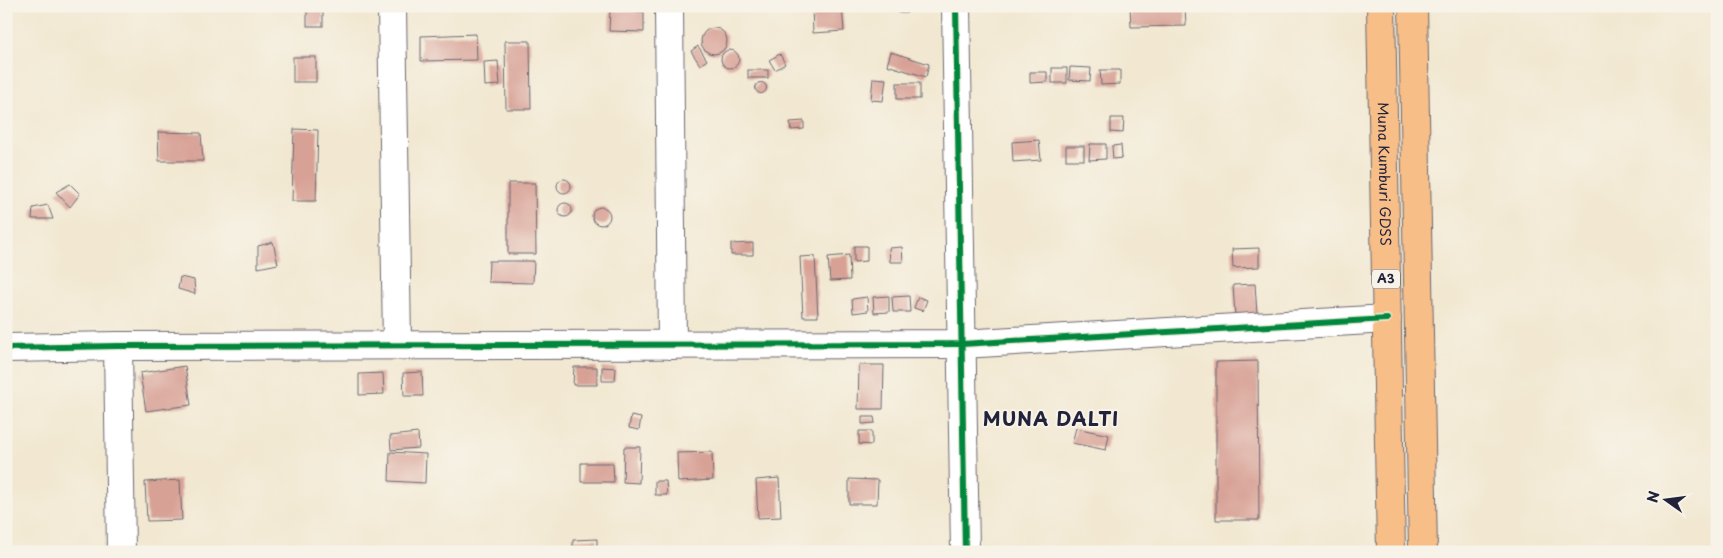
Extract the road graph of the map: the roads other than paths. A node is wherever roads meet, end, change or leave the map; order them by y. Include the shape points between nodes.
1 (392, 6) edge
2 (669, 6) edge
3 (956, 6) edge
4 (1381, 6) edge
5 (1413, 6) edge
6 (1387, 319) junction
7 (962, 344) junction
8 (672, 345) junction
9 (118, 346) junction
10 (396, 346) junction
11 (6, 348) edge
12 (121, 552) edge
13 (965, 552) edge
14 (1391, 552) edge
15 (1423, 552) edge

1 - 10 street
2 - 8 street
3 - 7 street
4 - 6 highway, Muna Kumburi GDSS / A3
5 - 15 highway, A3
6 - 7 street
6 - 14 highway, Muna Kumburi GDSS / A3
7 - 8 street
7 - 13 street
8 - 10 street
9 - 10 street
9 - 11 street
9 - 12 street

